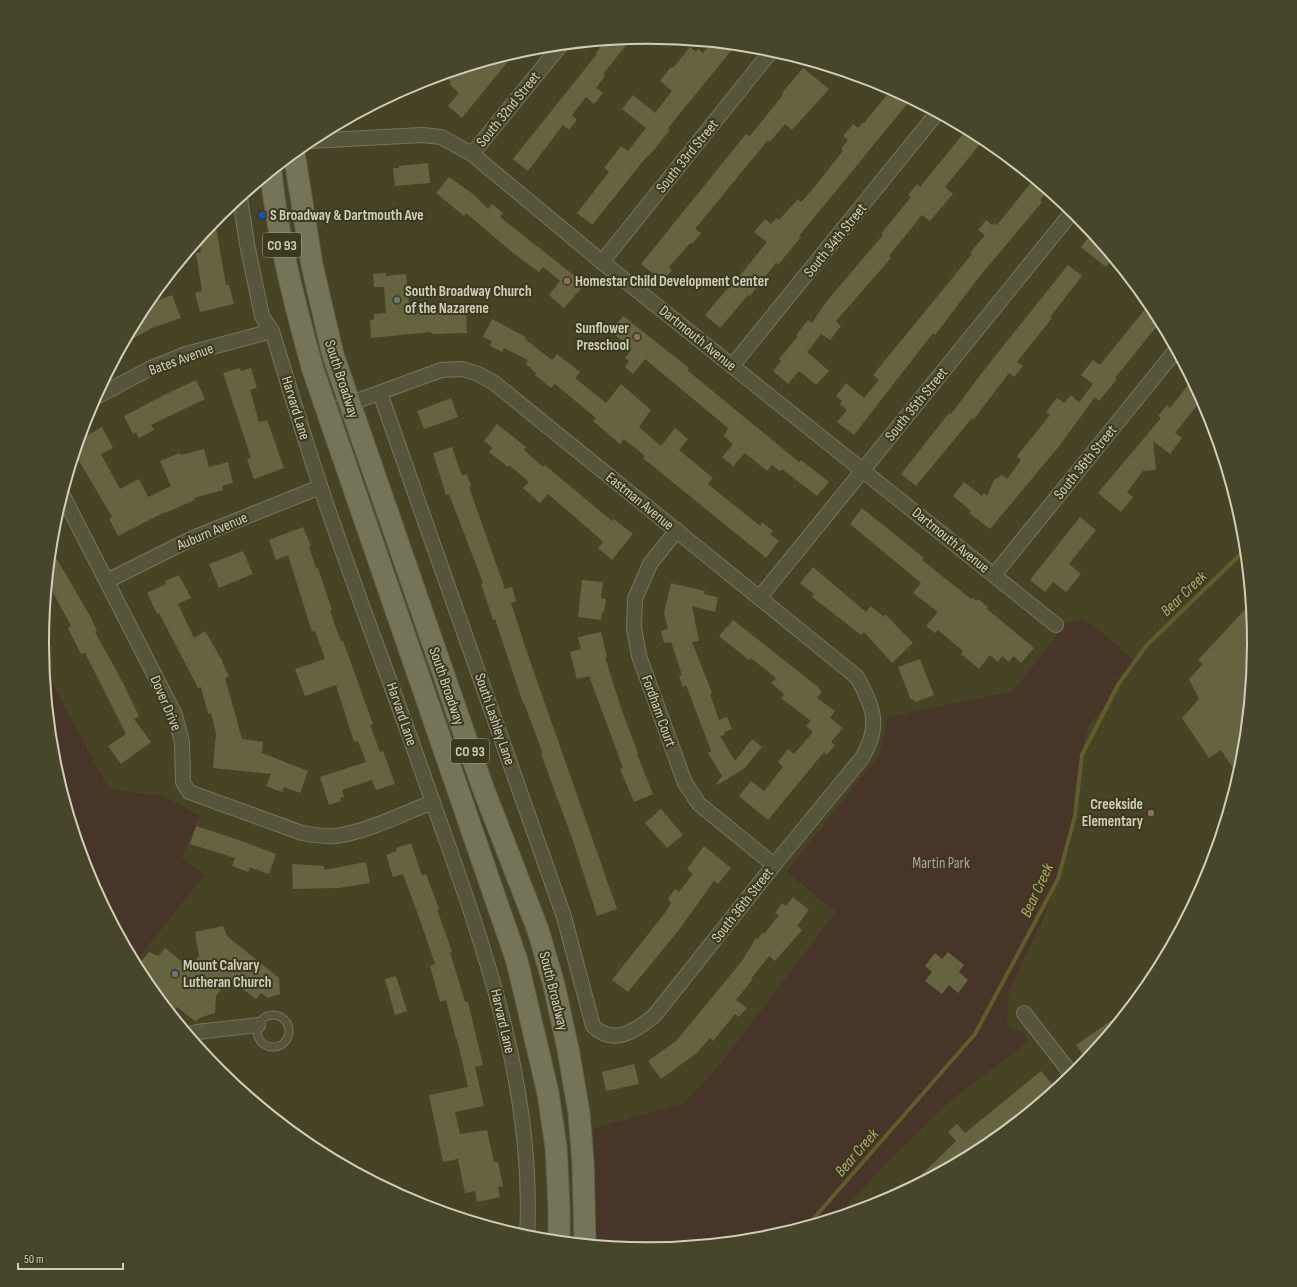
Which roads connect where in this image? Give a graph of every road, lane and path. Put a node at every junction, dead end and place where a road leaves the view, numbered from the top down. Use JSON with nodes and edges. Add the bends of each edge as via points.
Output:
{"nodes":[{"id":1,"x":555,"y":52,"type":"edge"},
{"id":2,"x":767,"y":56,"type":"edge"},
{"id":3,"x":934,"y":117,"type":"edge"},
{"id":4,"x":323,"y":140,"type":"edge"},
{"id":5,"x":472,"y":154,"type":"junction"},
{"id":6,"x":295,"y":160,"type":"edge"},
{"id":7,"x":272,"y":178,"type":"edge"},
{"id":8,"x":241,"y":205,"type":"edge"},
{"id":9,"x":1069,"y":218,"type":"edge"},
{"id":10,"x":602,"y":262,"type":"junction"},
{"id":11,"x":272,"y":331,"type":"junction"},
{"id":12,"x":1173,"y":354,"type":"edge"},
{"id":13,"x":732,"y":366,"type":"junction"},
{"id":14,"x":105,"y":392,"type":"edge"},
{"id":15,"x":380,"y":393,"type":"junction"},
{"id":16,"x":350,"y":404,"type":"junction"},
{"id":17,"x":327,"y":412,"type":"junction"},
{"id":18,"x":862,"y":469,"type":"junction"},
{"id":19,"x":320,"y":487,"type":"junction"},
{"id":20,"x":66,"y":502,"type":"edge"},
{"id":21,"x":677,"y":530,"type":"junction"},
{"id":22,"x":994,"y":574,"type":"junction"},
{"id":23,"x":107,"y":581,"type":"junction"},
{"id":24,"x":760,"y":597,"type":"junction"},
{"id":25,"x":1056,"y":625,"type":"dead end"},
{"id":26,"x":862,"y":758,"type":"joint"},
{"id":27,"x":433,"y":802,"type":"junction"},
{"id":28,"x":774,"y":865,"type":"junction"},
{"id":29,"x":1024,"y":1013,"type":"dead end"},
{"id":30,"x":258,"y":1024,"type":"junction"},
{"id":31,"x":193,"y":1033,"type":"edge"},
{"id":32,"x":612,"y":1037,"type":"joint"},
{"id":33,"x":1069,"y":1070,"type":"edge"},
{"id":34,"x":527,"y":1230,"type":"edge"},
{"id":35,"x":558,"y":1236,"type":"edge"},
{"id":36,"x":585,"y":1240,"type":"edge"}],
"edges":[{"from":1,"to":5,"type":"street","name":"South 32nd Street"},
{"from":2,"to":10,"type":"street","name":"South 33rd Street"},
{"from":3,"to":13,"type":"street","name":"South 34th Street"},
{"from":4,"to":5,"type":"street","name":"Dartmouth Avenue","via":[[422,135],[441,137]]},
{"from":5,"to":10,"type":"street","name":"Dartmouth Avenue"},
{"from":6,"to":16,"type":"main road","name":"South Broadway","number":"CO 93","via":[[322,310],[333,355]]},
{"from":7,"to":17,"type":"main road","name":"South Broadway","number":"CO 93","via":[[289,284]]},
{"from":8,"to":11,"type":"street","name":"Harvard Lane","via":[[262,316]]},
{"from":9,"to":18,"type":"street","name":"South 35th Street"},
{"from":10,"to":13,"type":"street","name":"Dartmouth Avenue"},
{"from":11,"to":14,"type":"street","name":"Bates Avenue","via":[[186,354],[149,369]]},
{"from":11,"to":19,"type":"street","name":"Harvard Lane"},
{"from":12,"to":22,"type":"street","name":"South 36th Street"},
{"from":13,"to":18,"type":"street","name":"Dartmouth Avenue"},
{"from":15,"to":16,"type":"street","name":"Eastman Avenue"},
{"from":15,"to":21,"type":"street","name":"Eastman Avenue","via":[[441,370],[463,369],[478,374],[493,382]]},
{"from":15,"to":32,"type":"street","name":"South Lashley Lane","via":[[564,917],[593,1026],[602,1034]]},
{"from":16,"to":17,"type":"street","name":"Eastman Avenue"},
{"from":16,"to":36,"type":"main road","name":"South Broadway","number":"CO 93","via":[[482,788],[538,930],[552,978],[568,1049],[578,1113],[584,1170]]},
{"from":17,"to":35,"type":"main road","name":"South Broadway","number":"CO 93","via":[[517,961],[536,1037],[556,1147]]},
{"from":18,"to":22,"type":"street","name":"Dartmouth Avenue"},
{"from":18,"to":24,"type":"street","name":"South 35th Street"},
{"from":19,"to":23,"type":"street","name":"Auburn Avenue","via":[[193,538]]},
{"from":19,"to":27,"type":"street","name":"Harvard Lane"},
{"from":20,"to":23,"type":"street","name":"Dover Drive"},
{"from":21,"to":24,"type":"street","name":"Eastman Avenue"},
{"from":21,"to":28,"type":"street","name":"Fordham Court","via":[[650,564],[635,599],[634,628],[639,656],[685,783],[699,804]]},
{"from":22,"to":25,"type":"street","name":"Dartmouth Avenue"},
{"from":23,"to":27,"type":"street","name":"Dover Drive","via":[[175,715],[182,742],[183,782],[189,792],[302,833],[318,836],[335,836],[361,830]]},
{"from":24,"to":26,"type":"street","name":"Eastman Avenue","via":[[858,677],[870,700],[874,728]]},
{"from":26,"to":28,"type":"street","name":"South 36th Street"},
{"from":27,"to":34,"type":"street","name":"Harvard Lane","via":[[489,965],[509,1042],[522,1118],[528,1188]]},
{"from":28,"to":32,"type":"street","name":"South 36th Street","via":[[654,1016],[640,1027]]},
{"from":29,"to":33,"type":"street"},
{"from":30,"to":30,"type":"lane","via":[[257,1035],[263,1044],[278,1047],[288,1038],[290,1028],[280,1016],[270,1015]]},
{"from":30,"to":31,"type":"street"}]}
